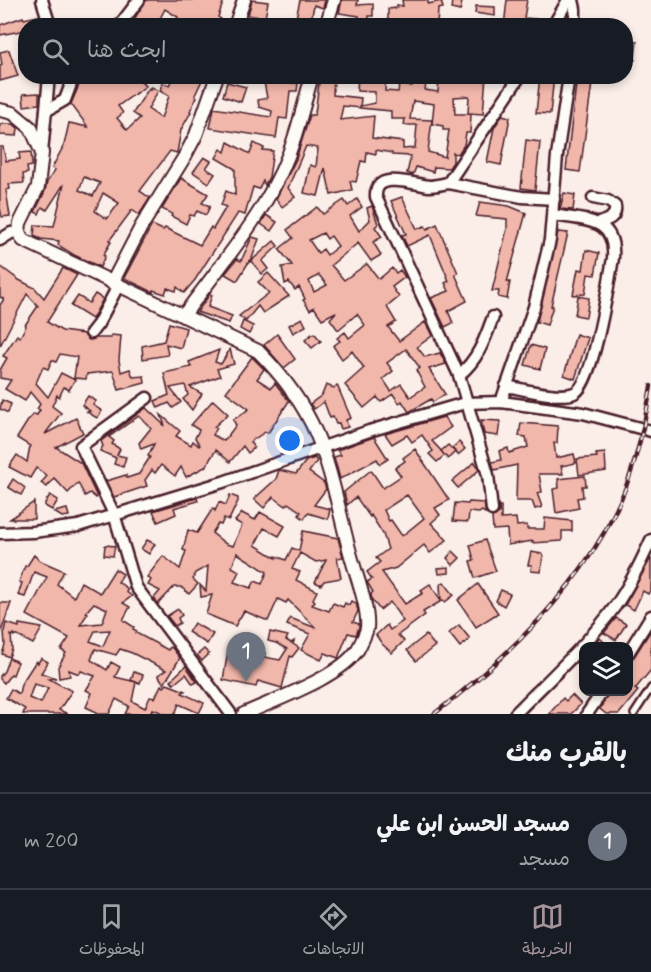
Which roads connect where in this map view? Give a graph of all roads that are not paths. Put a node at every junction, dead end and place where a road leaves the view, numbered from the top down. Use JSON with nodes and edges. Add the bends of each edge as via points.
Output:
{"nodes":[{"id":1,"x":42,"y":0,"type":"edge"},
{"id":2,"x":139,"y":0,"type":"edge"},
{"id":3,"x":333,"y":0,"type":"edge"},
{"id":4,"x":568,"y":0,"type":"edge"},
{"id":5,"x":573,"y":0,"type":"edge"},
{"id":6,"x":243,"y":1,"type":"edge"},
{"id":7,"x":48,"y":18,"type":"edge"},
{"id":8,"x":125,"y":18,"type":"edge"},
{"id":9,"x":238,"y":18,"type":"edge"},
{"id":10,"x":328,"y":18,"type":"edge"},
{"id":11,"x":558,"y":18,"type":"edge"},
{"id":12,"x":575,"y":18,"type":"edge"},
{"id":13,"x":48,"y":84,"type":"edge"},
{"id":14,"x":71,"y":84,"type":"edge"},
{"id":15,"x":214,"y":84,"type":"edge"},
{"id":16,"x":310,"y":84,"type":"edge"},
{"id":17,"x":515,"y":84,"type":"edge"},
{"id":18,"x":568,"y":84,"type":"edge"},
{"id":19,"x":0,"y":110,"type":"edge"},
{"id":20,"x":46,"y":111,"type":"junction"},
{"id":21,"x":42,"y":153,"type":"junction"},
{"id":22,"x":448,"y":183,"type":"junction"},
{"id":23,"x":592,"y":198,"type":"dead end"},
{"id":24,"x":554,"y":200,"type":"junction"},
{"id":25,"x":553,"y":215,"type":"junction"},
{"id":26,"x":599,"y":223,"type":"junction"},
{"id":27,"x":19,"y":232,"type":"junction"},
{"id":28,"x":0,"y":240,"type":"edge"},
{"id":29,"x":115,"y":285,"type":"junction"},
{"id":30,"x":183,"y":316,"type":"junction"},
{"id":31,"x":493,"y":317,"type":"dead end"},
{"id":32,"x":91,"y":333,"type":"dead end"},
{"id":33,"x":459,"y":375,"type":"junction"},
{"id":34,"x":506,"y":386,"type":"junction"},
{"id":35,"x":147,"y":398,"type":"dead end"},
{"id":36,"x":501,"y":402,"type":"junction"},
{"id":37,"x":465,"y":403,"type":"junction"},
{"id":38,"x":651,"y":431,"type":"edge"},
{"id":39,"x":321,"y":447,"type":"junction"},
{"id":40,"x":492,"y":510,"type":"dead end"},
{"id":41,"x":114,"y":514,"type":"junction"},
{"id":42,"x":1,"y":531,"type":"edge"},
{"id":43,"x":651,"y":540,"type":"edge"},
{"id":44,"x":651,"y":616,"type":"edge"},
{"id":45,"x":633,"y":645,"type":"edge"},
{"id":46,"x":651,"y":688,"type":"edge"},
{"id":47,"x":599,"y":696,"type":"edge"},
{"id":48,"x":231,"y":714,"type":"edge"},
{"id":49,"x":244,"y":714,"type":"edge"},
{"id":50,"x":515,"y":714,"type":"edge"},
{"id":51,"x":587,"y":714,"type":"edge"},
{"id":52,"x":634,"y":714,"type":"edge"}],
"edges":[{"from":1,"to":7,"type":"street"},
{"from":2,"to":8,"type":"street"},
{"from":3,"to":10,"type":"street"},
{"from":4,"to":11,"type":"street"},
{"from":5,"to":12,"type":"street"},
{"from":6,"to":9,"type":"street"},
{"from":13,"to":20,"type":"street"},
{"from":14,"to":20,"type":"street","via":[[65,100]]},
{"from":15,"to":29,"type":"street","via":[[196,135],[141,227]]},
{"from":16,"to":30,"type":"street","via":[[288,156],[276,181]]},
{"from":17,"to":22,"type":"street"},
{"from":18,"to":24,"type":"street"},
{"from":19,"to":21,"type":"street","via":[[13,113],[31,128]]},
{"from":20,"to":21,"type":"street"},
{"from":21,"to":27,"type":"street","via":[[38,187]]},
{"from":22,"to":24,"type":"street"},
{"from":22,"to":33,"type":"street","via":[[435,186],[385,182],[375,192]]},
{"from":23,"to":26,"type":"street","via":[[615,206],[614,216]]},
{"from":24,"to":25,"type":"street"},
{"from":25,"to":26,"type":"street"},
{"from":25,"to":34,"type":"street","via":[[534,307]]},
{"from":26,"to":34,"type":"street","via":[[612,236],[614,258],[594,356],[583,386],[573,394],[562,395]]},
{"from":27,"to":28,"type":"street"},
{"from":27,"to":29,"type":"street","via":[[26,243]]},
{"from":29,"to":30,"type":"street"},
{"from":29,"to":32,"type":"street"},
{"from":30,"to":39,"type":"street","via":[[258,351],[299,401]]},
{"from":31,"to":33,"type":"street","via":[[483,345],[470,367]]},
{"from":33,"to":37,"type":"street"},
{"from":34,"to":36,"type":"street"},
{"from":35,"to":41,"type":"street","via":[[81,446]]},
{"from":36,"to":37,"type":"street"},
{"from":36,"to":38,"type":"street","via":[[583,413]]},
{"from":37,"to":39,"type":"street"},
{"from":37,"to":40,"type":"street","via":[[488,475]]},
{"from":39,"to":41,"type":"street","via":[[223,482]]},
{"from":39,"to":49,"type":"street","via":[[367,627],[346,663]]},
{"from":41,"to":42,"type":"street","via":[[78,526],[33,532]]},
{"from":41,"to":48,"type":"street","via":[[136,587]]},
{"from":43,"to":50,"type":"street","via":[[640,565],[597,629]]},
{"from":44,"to":45,"type":"street"},
{"from":46,"to":52,"type":"lane"},
{"from":47,"to":51,"type":"street"}]}
